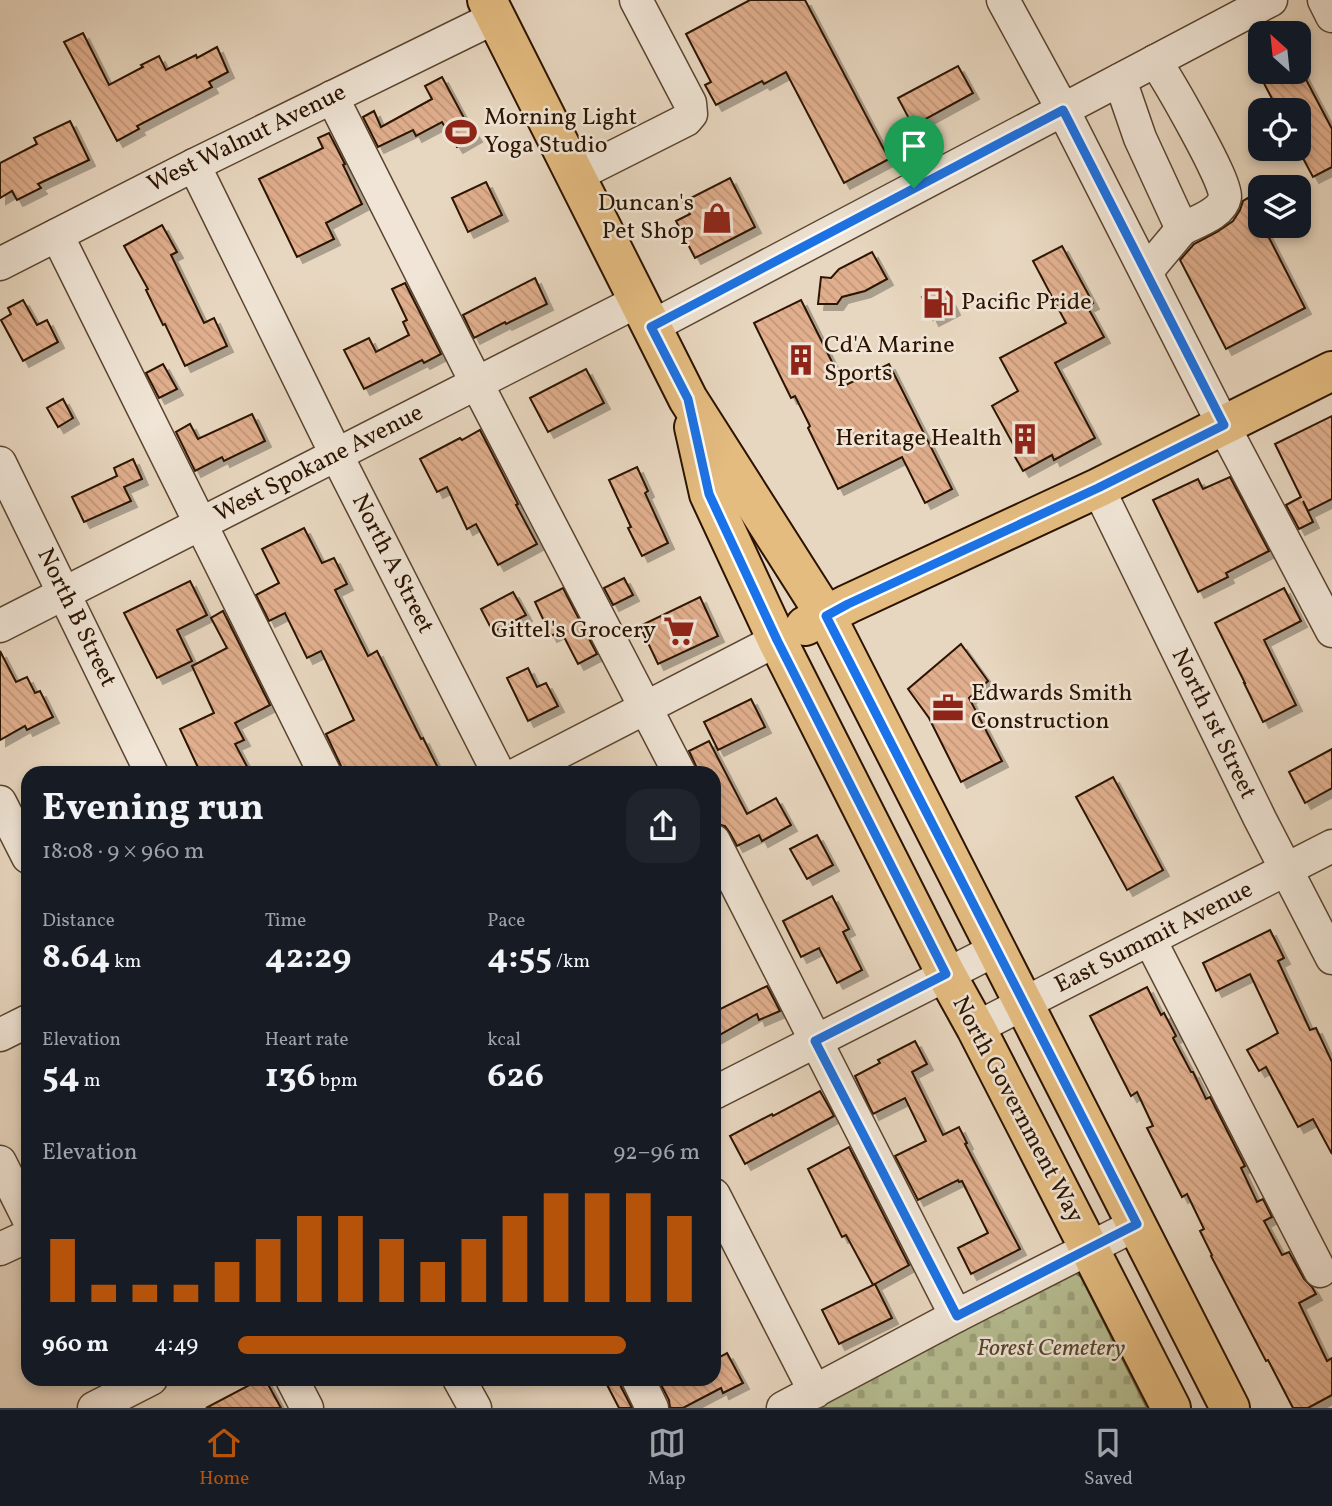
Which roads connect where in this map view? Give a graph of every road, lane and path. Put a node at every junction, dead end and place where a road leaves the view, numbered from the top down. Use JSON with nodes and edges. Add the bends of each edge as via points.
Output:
{"nodes":[{"id":1,"x":636,"y":0,"type":"edge"},
{"id":2,"x":1003,"y":0,"type":"edge"},
{"id":3,"x":1271,"y":0,"type":"edge"},
{"id":4,"x":1324,"y":0,"type":"edge"},
{"id":5,"x":491,"y":9,"type":"edge"},
{"id":6,"x":1332,"y":16,"type":"edge"},
{"id":7,"x":1155,"y":61,"type":"junction"},
{"id":8,"x":1120,"y":80,"type":"junction"},
{"id":9,"x":332,"y":97,"type":"junction"},
{"id":10,"x":1063,"y":110,"type":"junction"},
{"id":11,"x":194,"y":165,"type":"junction"},
{"id":12,"x":575,"y":176,"type":"junction"},
{"id":13,"x":1182,"y":229,"type":"junction"},
{"id":14,"x":57,"y":235,"type":"junction"},
{"id":15,"x":0,"y":264,"type":"edge"},
{"id":16,"x":1146,"y":272,"type":"junction"},
{"id":17,"x":645,"y":314,"type":"junction"},
{"id":18,"x":1332,"y":371,"type":"edge"},
{"id":19,"x":477,"y":384,"type":"junction"},
{"id":20,"x":688,"y":399,"type":"junction"},
{"id":21,"x":1224,"y":425,"type":"junction"},
{"id":22,"x":336,"y":454,"type":"junction"},
{"id":23,"x":0,"y":463,"type":"edge"},
{"id":24,"x":1098,"y":488,"type":"junction"},
{"id":25,"x":201,"y":524,"type":"junction"},
{"id":26,"x":64,"y":593,"type":"junction"},
{"id":27,"x":826,"y":616,"type":"junction"},
{"id":28,"x":0,"y":626,"type":"edge"},
{"id":29,"x":1332,"y":631,"type":"edge"},
{"id":30,"x":777,"y":640,"type":"junction"},
{"id":31,"x":647,"y":708,"type":"junction"},
{"id":32,"x":148,"y":766,"type":"edge"},
{"id":33,"x":321,"y":766,"type":"edge"},
{"id":34,"x":495,"y":766,"type":"edge"},
{"id":35,"x":533,"y":766,"type":"edge"},
{"id":36,"x":676,"y":766,"type":"edge"},
{"id":37,"x":0,"y":802,"type":"edge"},
{"id":38,"x":21,"y":843,"type":"edge"},
{"id":39,"x":1332,"y":846,"type":"edge"},
{"id":40,"x":721,"y":855,"type":"edge"},
{"id":41,"x":1286,"y":870,"type":"junction"},
{"id":42,"x":1150,"y":940,"type":"junction"},
{"id":43,"x":997,"y":949,"type":"junction"},
{"id":44,"x":1332,"y":958,"type":"edge"},
{"id":45,"x":946,"y":974,"type":"junction"},
{"id":46,"x":1024,"y":1005,"type":"junction"},
{"id":47,"x":21,"y":1024,"type":"edge"},
{"id":48,"x":976,"y":1028,"type":"junction"},
{"id":49,"x":0,"y":1035,"type":"edge"},
{"id":50,"x":815,"y":1041,"type":"junction"},
{"id":51,"x":721,"y":1089,"type":"edge"},
{"id":52,"x":0,"y":1162,"type":"edge"},
{"id":53,"x":21,"y":1204,"type":"edge"},
{"id":54,"x":721,"y":1209,"type":"edge"},
{"id":55,"x":1137,"y":1224,"type":"junction"},
{"id":56,"x":21,"y":1239,"type":"edge"},
{"id":57,"x":1090,"y":1248,"type":"junction"},
{"id":58,"x":0,"y":1249,"type":"edge"},
{"id":59,"x":1320,"y":1271,"type":"dead end"},
{"id":60,"x":957,"y":1316,"type":"junction"},
{"id":61,"x":137,"y":1386,"type":"edge"},
{"id":62,"x":296,"y":1386,"type":"edge"},
{"id":63,"x":463,"y":1386,"type":"edge"},
{"id":64,"x":641,"y":1386,"type":"edge"},
{"id":65,"x":815,"y":1392,"type":"junction"},
{"id":66,"x":113,"y":1398,"type":"edge"},
{"id":67,"x":1225,"y":1406,"type":"edge"},
{"id":68,"x":307,"y":1408,"type":"edge"},
{"id":69,"x":474,"y":1408,"type":"edge"},
{"id":70,"x":652,"y":1408,"type":"edge"},
{"id":71,"x":783,"y":1408,"type":"edge"},
{"id":72,"x":1171,"y":1408,"type":"edge"}],
"edges":[{"from":1,"to":12,"type":"street","via":[[690,103],[691,114]]},
{"from":2,"to":10,"type":"street"},
{"from":3,"to":7,"type":"street","name":"West Spokane Avenue"},
{"from":4,"to":6,"type":"street"},
{"from":5,"to":9,"type":"street","name":"West Walnut Avenue"},
{"from":5,"to":12,"type":"main road","name":"North Government Way"},
{"from":7,"to":8,"type":"street","name":"West Spokane Avenue"},
{"from":7,"to":13,"type":"street","via":[[1226,194],[1217,211]]},
{"from":8,"to":10,"type":"street","name":"West Spokane Avenue"},
{"from":8,"to":13,"type":"street","via":[[1140,138]]},
{"from":9,"to":11,"type":"street","name":"West Walnut Avenue"},
{"from":9,"to":19,"type":"street"},
{"from":10,"to":16,"type":"street"},
{"from":10,"to":17,"type":"street","name":"West Spokane Avenue"},
{"from":11,"to":14,"type":"street","name":"West Walnut Avenue"},
{"from":11,"to":22,"type":"street","name":"North A Street"},
{"from":12,"to":17,"type":"main road","name":"North Government Way"},
{"from":13,"to":16,"type":"street"},
{"from":14,"to":15,"type":"street","name":"West Walnut Avenue"},
{"from":14,"to":25,"type":"street"},
{"from":16,"to":21,"type":"street"},
{"from":17,"to":19,"type":"street","name":"West Spokane Avenue"},
{"from":17,"to":20,"type":"main road","name":"North Government Way"},
{"from":18,"to":21,"type":"main road"},
{"from":19,"to":22,"type":"street","name":"West Spokane Avenue"},
{"from":19,"to":31,"type":"street"},
{"from":20,"to":27,"type":"main road","name":"North Government Way"},
{"from":20,"to":30,"type":"main road","name":"North Government Way","via":[[709,494]]},
{"from":21,"to":24,"type":"main road"},
{"from":21,"to":29,"type":"street"},
{"from":22,"to":25,"type":"street","name":"West Spokane Avenue"},
{"from":22,"to":34,"type":"street","name":"North A Street"},
{"from":23,"to":26,"type":"street","name":"North B Street"},
{"from":24,"to":27,"type":"main road"},
{"from":24,"to":41,"type":"street","name":"North 1st Street"},
{"from":25,"to":26,"type":"street","name":"West Spokane Avenue"},
{"from":25,"to":33,"type":"street"},
{"from":26,"to":28,"type":"street","name":"West Spokane Avenue"},
{"from":26,"to":32,"type":"street","name":"North B Street"},
{"from":27,"to":30,"type":"main road"},
{"from":27,"to":43,"type":"main road","name":"North Government Way"},
{"from":30,"to":31,"type":"street"},
{"from":30,"to":45,"type":"main road","name":"North Government Way"},
{"from":31,"to":35,"type":"street"},
{"from":31,"to":36,"type":"street"},
{"from":37,"to":38,"type":"street"},
{"from":39,"to":41,"type":"street","name":"East Summit Avenue"},
{"from":40,"to":50,"type":"street"},
{"from":41,"to":42,"type":"street","name":"East Summit Avenue"},
{"from":41,"to":44,"type":"street","name":"North 1st Street"},
{"from":42,"to":46,"type":"street","name":"East Summit Avenue"},
{"from":42,"to":59,"type":"street"},
{"from":43,"to":45,"type":"street"},
{"from":43,"to":46,"type":"main road","name":"North Government Way"},
{"from":45,"to":48,"type":"main road","name":"North Government Way"},
{"from":45,"to":50,"type":"street"},
{"from":46,"to":48,"type":"street","name":"East Summit Avenue"},
{"from":46,"to":55,"type":"main road","name":"North Government Way"},
{"from":47,"to":49,"type":"street"},
{"from":48,"to":57,"type":"main road","name":"North Government Way"},
{"from":50,"to":51,"type":"street"},
{"from":50,"to":60,"type":"street"},
{"from":52,"to":53,"type":"street"},
{"from":54,"to":65,"type":"street"},
{"from":55,"to":57,"type":"street","name":"North Government Way"},
{"from":55,"to":67,"type":"main road","name":"North Government Way"},
{"from":56,"to":58,"type":"street"},
{"from":57,"to":60,"type":"street"},
{"from":57,"to":72,"type":"main road","name":"North Government Way"},
{"from":60,"to":65,"type":"street"},
{"from":61,"to":66,"type":"street"},
{"from":62,"to":68,"type":"street"},
{"from":63,"to":69,"type":"street"},
{"from":64,"to":70,"type":"street"},
{"from":65,"to":71,"type":"street"}]}
